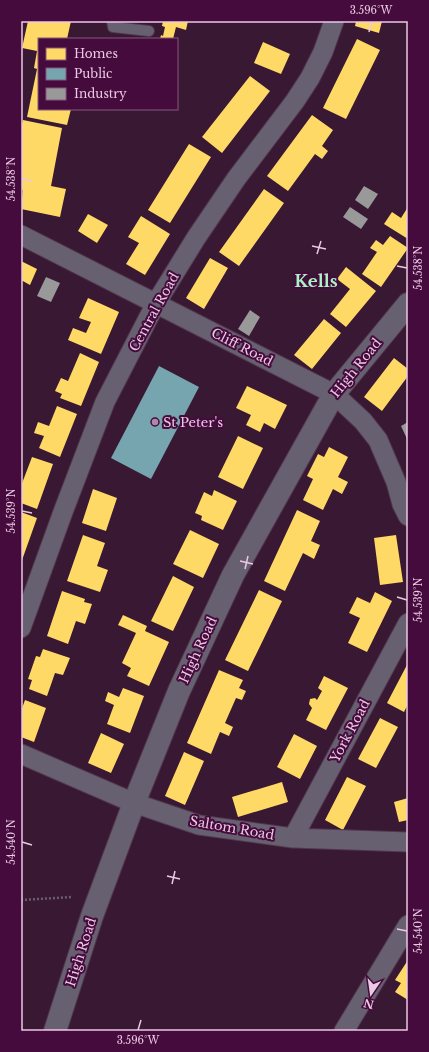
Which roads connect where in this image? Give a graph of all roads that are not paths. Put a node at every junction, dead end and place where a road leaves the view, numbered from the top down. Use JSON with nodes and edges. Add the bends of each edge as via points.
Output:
{"nodes":[{"id":1,"x":112,"y":21,"type":"edge"},
{"id":2,"x":334,"y":21,"type":"edge"},
{"id":3,"x":149,"y":31,"type":"dead end"},
{"id":4,"x":21,"y":235,"type":"edge"},
{"id":5,"x":156,"y":303,"type":"junction"},
{"id":6,"x":408,"y":304,"type":"edge"},
{"id":7,"x":334,"y":394,"type":"junction"},
{"id":8,"x":408,"y":516,"type":"edge"},
{"id":9,"x":408,"y":623,"type":"edge"},
{"id":10,"x":21,"y":628,"type":"edge"},
{"id":11,"x":21,"y":754,"type":"edge"},
{"id":12,"x":134,"y":804,"type":"junction"},
{"id":13,"x":293,"y":838,"type":"junction"},
{"id":14,"x":408,"y":842,"type":"edge"},
{"id":15,"x":408,"y":925,"type":"edge"},
{"id":16,"x":56,"y":1031,"type":"edge"},
{"id":17,"x":344,"y":1031,"type":"edge"}],
"edges":[{"from":1,"to":3,"type":"lane","via":[[113,27]]},
{"from":2,"to":5,"type":"street","name":"Central Road","via":[[310,78],[236,178]]},
{"from":4,"to":5,"type":"street","name":"Cliff Road"},
{"from":5,"to":7,"type":"street","name":"Cliff Road"},
{"from":5,"to":10,"type":"street","name":"Central Road","via":[[105,402]]},
{"from":6,"to":7,"type":"street","name":"High Road"},
{"from":7,"to":8,"type":"street","name":"Cliff Road","via":[[363,421],[378,440]]},
{"from":7,"to":12,"type":"street","name":"High Road","via":[[233,574],[179,691]]},
{"from":9,"to":13,"type":"street","name":"York Road"},
{"from":11,"to":12,"type":"street","name":"Saltom Road"},
{"from":12,"to":13,"type":"street","name":"Saltom Road","via":[[199,825]]},
{"from":12,"to":16,"type":"street","name":"High Road","via":[[92,916]]},
{"from":13,"to":14,"type":"street","name":"Saltom Road"},
{"from":15,"to":17,"type":"street"}]}
